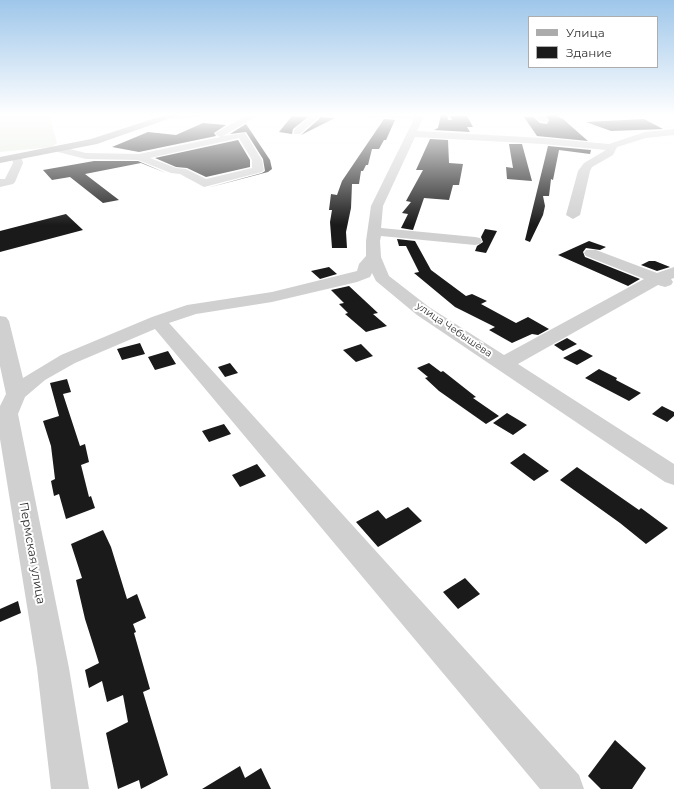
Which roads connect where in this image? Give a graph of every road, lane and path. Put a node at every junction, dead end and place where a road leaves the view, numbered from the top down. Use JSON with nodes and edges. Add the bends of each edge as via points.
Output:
{"nodes":[{"id":1,"x":67,"y":151,"type":"edge"},
{"id":2,"x":164,"y":151,"type":"edge"},
{"id":3,"x":251,"y":151,"type":"edge"},
{"id":4,"x":405,"y":151,"type":"edge"},
{"id":5,"x":610,"y":151,"type":"edge"},
{"id":6,"x":60,"y":153,"type":"junction"},
{"id":7,"x":139,"y":156,"type":"junction"},
{"id":8,"x":17,"y":158,"type":"junction"},
{"id":9,"x":0,"y":160,"type":"edge"},
{"id":10,"x":0,"y":183,"type":"edge"},
{"id":11,"x":573,"y":215,"type":"dead end"},
{"id":12,"x":374,"y":231,"type":"junction"},
{"id":13,"x":475,"y":241,"type":"dead end"},
{"id":14,"x":591,"y":253,"type":"dead end"},
{"id":15,"x":374,"y":257,"type":"junction"},
{"id":16,"x":674,"y":272,"type":"edge"},
{"id":17,"x":657,"y":279,"type":"junction"},
{"id":18,"x":674,"y":286,"type":"edge"},
{"id":19,"x":0,"y":321,"type":"edge"},
{"id":20,"x":158,"y":321,"type":"junction"},
{"id":21,"x":503,"y":364,"type":"junction"},
{"id":22,"x":9,"y":379,"type":"edge"},
{"id":23,"x":674,"y":476,"type":"edge"},
{"id":24,"x":70,"y":789,"type":"edge"},
{"id":25,"x":565,"y":789,"type":"edge"}],
"edges":[{"from":1,"to":6,"type":"main road"},
{"from":2,"to":7,"type":"street"},
{"from":3,"to":7,"type":"street","via":[[257,160],[258,170],[204,183],[182,171],[175,171]]},
{"from":4,"to":12,"type":"street","name":"улица Чебышёва","via":[[377,206]]},
{"from":5,"to":11,"type":"street","via":[[583,165],[584,171]]},
{"from":6,"to":7,"type":"street","via":[[86,156]]},
{"from":6,"to":8,"type":"main road"},
{"from":8,"to":9,"type":"main road"},
{"from":8,"to":10,"type":"street","via":[[18,163],[9,182]]},
{"from":12,"to":13,"type":"street"},
{"from":12,"to":15,"type":"street","name":"улица Чебышёва"},
{"from":14,"to":17,"type":"street"},
{"from":15,"to":20,"type":"street","via":[[367,264],[364,274],[357,277],[272,297],[193,309]]},
{"from":15,"to":21,"type":"street","name":"улица Чебышёва","via":[[382,278],[423,311]]},
{"from":16,"to":17,"type":"street"},
{"from":17,"to":18,"type":"street"},
{"from":17,"to":21,"type":"street"},
{"from":19,"to":22,"type":"street"},
{"from":20,"to":22,"type":"street","via":[[68,359]]},
{"from":20,"to":25,"type":"street"},
{"from":21,"to":23,"type":"street","name":"улица Чебышёва"},
{"from":22,"to":24,"type":"street","name":"Пермская улица","via":[[7,414],[53,668]]}]}
